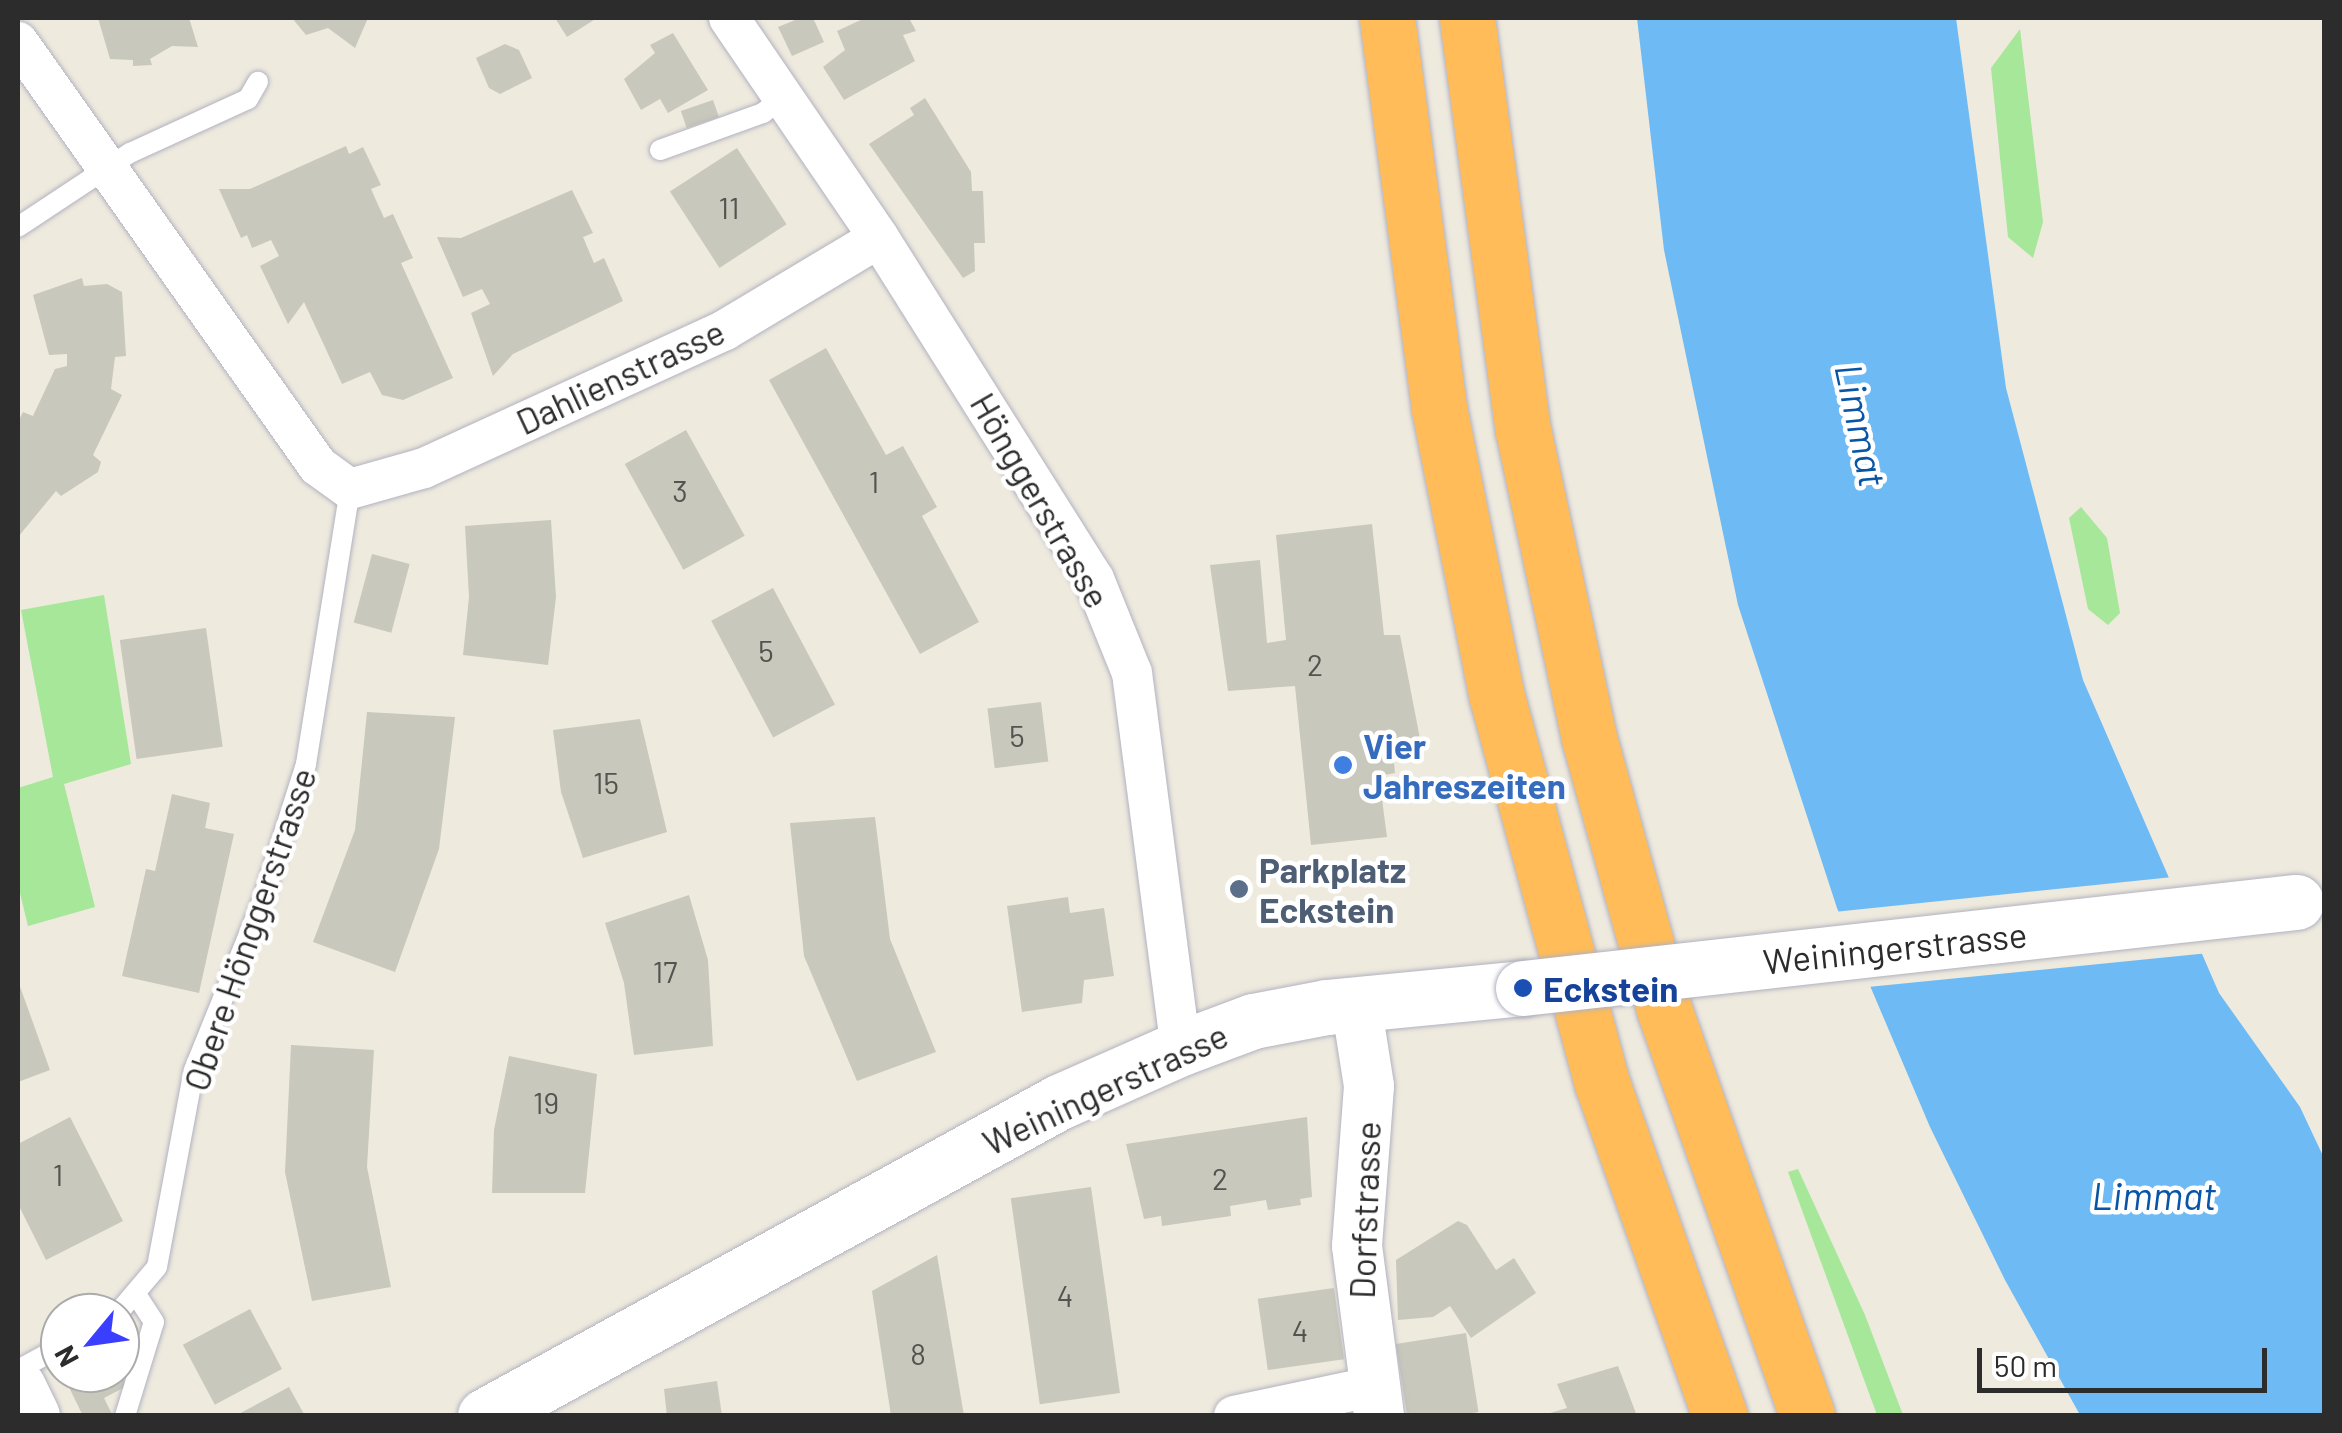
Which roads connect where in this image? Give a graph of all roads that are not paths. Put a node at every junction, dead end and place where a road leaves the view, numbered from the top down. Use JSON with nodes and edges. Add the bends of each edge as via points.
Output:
{"nodes":[{"id":1,"x":729,"y":18,"type":"edge"},
{"id":2,"x":1388,"y":18,"type":"edge"},
{"id":3,"x":1467,"y":18,"type":"edge"},
{"id":4,"x":18,"y":42,"type":"edge"},
{"id":5,"x":258,"y":82,"type":"dead end"},
{"id":6,"x":782,"y":98,"type":"junction"},
{"id":7,"x":660,"y":150,"type":"dead end"},
{"id":8,"x":104,"y":171,"type":"junction"},
{"id":9,"x":18,"y":227,"type":"edge"},
{"id":10,"x":879,"y":238,"type":"junction"},
{"id":11,"x":350,"y":489,"type":"junction"},
{"id":12,"x":2310,"y":901,"type":"edge"},
{"id":13,"x":1356,"y":1003,"type":"junction"},
{"id":14,"x":1181,"y":1048,"type":"junction"},
{"id":15,"x":139,"y":1293,"type":"edge"},
{"id":16,"x":140,"y":1301,"type":"edge"},
{"id":17,"x":40,"y":1358,"type":"edge"},
{"id":18,"x":140,"y":1369,"type":"edge"},
{"id":19,"x":18,"y":1370,"type":"edge"},
{"id":20,"x":18,"y":1387,"type":"edge"},
{"id":21,"x":1375,"y":1401,"type":"edge"},
{"id":22,"x":32,"y":1416,"type":"edge"},
{"id":23,"x":485,"y":1416,"type":"edge"},
{"id":24,"x":1234,"y":1416,"type":"edge"},
{"id":25,"x":1720,"y":1416,"type":"edge"},
{"id":26,"x":1807,"y":1416,"type":"edge"}],
"edges":[{"from":1,"to":6,"type":"street","name":"Hönggerstrasse"},
{"from":2,"to":25,"type":"highway","via":[[1439,408],[1497,697],[1602,1084]]},
{"from":3,"to":26,"type":"highway","via":[[1523,430],[1589,738],[1664,1008]]},
{"from":4,"to":8,"type":"street"},
{"from":5,"to":8,"type":"lane","via":[[248,99]]},
{"from":6,"to":7,"type":"lane","via":[[763,113]]},
{"from":6,"to":10,"type":"street","name":"Hönggerstrasse"},
{"from":8,"to":9,"type":"lane"},
{"from":8,"to":11,"type":"street","via":[[318,466]]},
{"from":10,"to":11,"type":"street","name":"Dahlienstrasse","via":[[725,330],[424,468]]},
{"from":10,"to":14,"type":"street","name":"Hönggerstrasse","via":[[1094,580],[1132,673]]},
{"from":11,"to":15,"type":"lane","name":"Obere Hönggerstrasse","via":[[306,764],[262,902],[194,1070],[173,1208],[157,1266]]},
{"from":12,"to":13,"type":"main road","name":"Weiningerstrasse","bridge":true},
{"from":13,"to":14,"type":"main road","name":"Weiningerstrasse","via":[[1253,1021]]},
{"from":13,"to":21,"type":"street","name":"Dorfstrasse","via":[[1368,1086],[1357,1246]]},
{"from":14,"to":23,"type":"main road","name":"Weiningerstrasse","via":[[1058,1102]]},
{"from":16,"to":18,"type":"lane","via":[[154,1322]]},
{"from":17,"to":19,"type":"lane"},
{"from":20,"to":22,"type":"main road"},
{"from":21,"to":24,"type":"street"}]}
